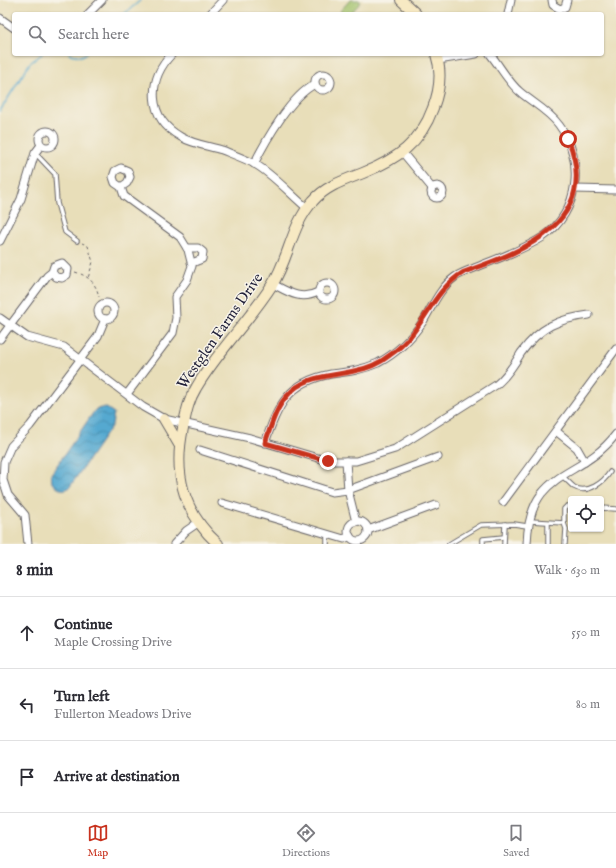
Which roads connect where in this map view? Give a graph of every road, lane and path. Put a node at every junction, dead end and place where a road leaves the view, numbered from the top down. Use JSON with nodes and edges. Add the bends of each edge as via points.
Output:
{"nodes":[{"id":1,"x":102,"y":0,"type":"edge"},
{"id":2,"x":223,"y":0,"type":"edge"},
{"id":3,"x":401,"y":0,"type":"edge"},
{"id":4,"x":511,"y":0,"type":"edge"},
{"id":5,"x":552,"y":0,"type":"edge"},
{"id":6,"x":568,"y":0,"type":"edge"},
{"id":7,"x":90,"y":12,"type":"edge"},
{"id":8,"x":212,"y":12,"type":"edge"},
{"id":9,"x":414,"y":12,"type":"edge"},
{"id":10,"x":508,"y":12,"type":"edge"},
{"id":11,"x":0,"y":18,"type":"edge"},
{"id":12,"x":12,"y":27,"type":"edge"},
{"id":13,"x":170,"y":56,"type":"edge"},
{"id":14,"x":450,"y":56,"type":"edge"},
{"id":15,"x":492,"y":56,"type":"edge"},
{"id":16,"x":437,"y":57,"type":"edge"},
{"id":17,"x":315,"y":84,"type":"dead end"},
{"id":18,"x":41,"y":145,"type":"dead end"},
{"id":19,"x":35,"y":153,"type":"junction"},
{"id":20,"x":403,"y":153,"type":"junction"},
{"id":21,"x":254,"y":164,"type":"junction"},
{"id":22,"x":121,"y":187,"type":"dead end"},
{"id":23,"x":432,"y":188,"type":"dead end"},
{"id":24,"x":575,"y":189,"type":"junction"},
{"id":25,"x":616,"y":190,"type":"edge"},
{"id":26,"x":307,"y":208,"type":"junction"},
{"id":27,"x":0,"y":241,"type":"edge"},
{"id":28,"x":77,"y":241,"type":"joint"},
{"id":29,"x":188,"y":248,"type":"junction"},
{"id":30,"x":192,"y":263,"type":"junction"},
{"id":31,"x":52,"y":272,"type":"dead end"},
{"id":32,"x":73,"y":272,"type":"dead end"},
{"id":33,"x":88,"y":278,"type":"junction"},
{"id":34,"x":273,"y":284,"type":"junction"},
{"id":35,"x":318,"y":292,"type":"dead end"},
{"id":36,"x":99,"y":297,"type":"dead end"},
{"id":37,"x":589,"y":315,"type":"dead end"},
{"id":38,"x":0,"y":318,"type":"edge"},
{"id":39,"x":105,"y":319,"type":"dead end"},
{"id":40,"x":10,"y":326,"type":"junction"},
{"id":41,"x":0,"y":339,"type":"edge"},
{"id":42,"x":616,"y":349,"type":"edge"},
{"id":43,"x":81,"y":358,"type":"junction"},
{"id":44,"x":127,"y":394,"type":"junction"},
{"id":45,"x":164,"y":419,"type":"junction"},
{"id":46,"x":183,"y":424,"type":"junction"},
{"id":47,"x":556,"y":431,"type":"junction"},
{"id":48,"x":616,"y":434,"type":"edge"},
{"id":49,"x":265,"y":443,"type":"junction"},
{"id":50,"x":180,"y":446,"type":"junction"},
{"id":51,"x":200,"y":450,"type":"dead end"},
{"id":52,"x":438,"y":457,"type":"dead end"},
{"id":53,"x":346,"y":462,"type":"junction"},
{"id":54,"x":585,"y":462,"type":"junction"},
{"id":55,"x":2,"y":467,"type":"edge"},
{"id":56,"x":610,"y":472,"type":"dead end"},
{"id":57,"x":562,"y":475,"type":"junction"},
{"id":58,"x":348,"y":490,"type":"junction"},
{"id":59,"x":503,"y":502,"type":"dead end"},
{"id":60,"x":222,"y":503,"type":"dead end"},
{"id":61,"x":436,"y":505,"type":"dead end"},
{"id":62,"x":568,"y":506,"type":"edge"},
{"id":63,"x":604,"y":508,"type":"edge"},
{"id":64,"x":616,"y":509,"type":"edge"},
{"id":65,"x":199,"y":522,"type":"junction"},
{"id":66,"x":356,"y":522,"type":"junction"},
{"id":67,"x":548,"y":523,"type":"junction"},
{"id":68,"x":564,"y":523,"type":"junction"},
{"id":69,"x":505,"y":524,"type":"junction"},
{"id":70,"x":528,"y":524,"type":"junction"},
{"id":71,"x":368,"y":530,"type":"junction"},
{"id":72,"x":327,"y":534,"type":"junction"},
{"id":73,"x":350,"y":536,"type":"junction"},
{"id":74,"x":504,"y":537,"type":"junction"},
{"id":75,"x":214,"y":542,"type":"edge"},
{"id":76,"x":28,"y":544,"type":"edge"},
{"id":77,"x":174,"y":544,"type":"edge"},
{"id":78,"x":327,"y":544,"type":"edge"},
{"id":79,"x":449,"y":544,"type":"edge"},
{"id":80,"x":483,"y":544,"type":"edge"},
{"id":81,"x":504,"y":544,"type":"edge"},
{"id":82,"x":527,"y":544,"type":"edge"},
{"id":83,"x":548,"y":544,"type":"edge"},
{"id":84,"x":565,"y":544,"type":"edge"}],
"edges":[{"from":1,"to":7,"type":"street"},
{"from":2,"to":8,"type":"street"},
{"from":3,"to":9,"type":"street"},
{"from":4,"to":10,"type":"street"},
{"from":5,"to":6,"type":"street","via":[[554,5],[560,8],[565,7]]},
{"from":11,"to":12,"type":"street"},
{"from":13,"to":21,"type":"street","via":[[161,67],[154,85],[153,98],[165,123],[186,140],[222,150]]},
{"from":14,"to":16,"type":"street"},
{"from":15,"to":24,"type":"street","via":[[516,88],[553,118],[564,131],[574,157]]},
{"from":16,"to":20,"type":"street","name":"Westglen Farms Drive","via":[[440,80],[432,113],[421,134]]},
{"from":17,"to":21,"type":"street","via":[[309,87],[286,112]]},
{"from":18,"to":19,"type":"street"},
{"from":19,"to":27,"type":"street","via":[[22,199]]},
{"from":19,"to":28,"type":"lane","via":[[55,174],[57,203],[65,232]]},
{"from":20,"to":23,"type":"street"},
{"from":20,"to":26,"type":"street","name":"Westglen Farms Drive","via":[[328,189]]},
{"from":21,"to":26,"type":"street"},
{"from":22,"to":29,"type":"street","via":[[124,196],[180,237]]},
{"from":24,"to":25,"type":"street"},
{"from":24,"to":49,"type":"street","via":[[567,210],[552,230],[529,245],[464,272],[446,285],[413,335],[389,356],[366,368],[320,376],[295,388],[279,406]]},
{"from":26,"to":34,"type":"street","name":"Westglen Farms Drive"},
{"from":28,"to":33,"type":"path","via":[[88,246],[91,255],[93,262]]},
{"from":29,"to":30,"type":"street"},
{"from":29,"to":30,"type":"street","via":[[198,248],[203,252],[202,259]]},
{"from":30,"to":44,"type":"street","via":[[190,275],[175,297],[176,318],[173,333]]},
{"from":31,"to":40,"type":"street"},
{"from":32,"to":33,"type":"path"},
{"from":33,"to":36,"type":"path","via":[[97,288]]},
{"from":34,"to":35,"type":"street","via":[[300,296],[311,296]]},
{"from":34,"to":46,"type":"street","name":"Westglen Farms Drive","via":[[196,387],[187,405]]},
{"from":37,"to":53,"type":"street","via":[[564,319],[549,326],[526,346],[496,385],[404,444],[356,461]]},
{"from":38,"to":40,"type":"street"},
{"from":39,"to":43,"type":"street","via":[[98,336]]},
{"from":40,"to":41,"type":"street"},
{"from":40,"to":43,"type":"street","via":[[27,337],[64,347]]},
{"from":42,"to":47,"type":"street"},
{"from":43,"to":44,"type":"street"},
{"from":43,"to":55,"type":"street","via":[[30,426],[11,446]]},
{"from":44,"to":45,"type":"street"},
{"from":45,"to":46,"type":"street"},
{"from":45,"to":50,"type":"street"},
{"from":46,"to":49,"type":"street"},
{"from":46,"to":50,"type":"street","name":"Westglen Farms Drive"},
{"from":47,"to":54,"type":"street","via":[[577,448]]},
{"from":47,"to":59,"type":"street"},
{"from":48,"to":54,"type":"street","via":[[605,448]]},
{"from":49,"to":53,"type":"street","via":[[328,461]]},
{"from":50,"to":65,"type":"street","name":"Westglen Farms Drive","via":[[180,483]]},
{"from":51,"to":58,"type":"street","via":[[306,485],[332,492]]},
{"from":52,"to":58,"type":"street"},
{"from":53,"to":58,"type":"street"},
{"from":54,"to":57,"type":"street"},
{"from":55,"to":76,"type":"street","via":[[8,495],[25,515]]},
{"from":56,"to":57,"type":"lane","via":[[602,482],[588,489],[579,490]]},
{"from":57,"to":70,"type":"street","via":[[553,480],[541,494]]},
{"from":58,"to":66,"type":"street"},
{"from":60,"to":72,"type":"street"},
{"from":61,"to":71,"type":"street"},
{"from":62,"to":68,"type":"lane","via":[[564,509]]},
{"from":63,"to":64,"type":"lane"},
{"from":65,"to":75,"type":"street","name":"Westglen Farms Drive"},
{"from":65,"to":77,"type":"street"},
{"from":66,"to":71,"type":"street","via":[[365,524]]},
{"from":66,"to":73,"type":"street","via":[[349,527]]},
{"from":67,"to":68,"type":"lane"},
{"from":67,"to":70,"type":"lane"},
{"from":67,"to":83,"type":"lane"},
{"from":68,"to":84,"type":"lane"},
{"from":69,"to":70,"type":"lane"},
{"from":69,"to":74,"type":"lane"},
{"from":69,"to":79,"type":"lane","via":[[481,525]]},
{"from":70,"to":82,"type":"street"},
{"from":71,"to":73,"type":"street","via":[[366,537],[361,540],[355,540]]},
{"from":72,"to":73,"type":"street","via":[[344,539]]},
{"from":72,"to":78,"type":"lane"},
{"from":74,"to":80,"type":"lane","via":[[483,539]]},
{"from":74,"to":81,"type":"lane"}]}
